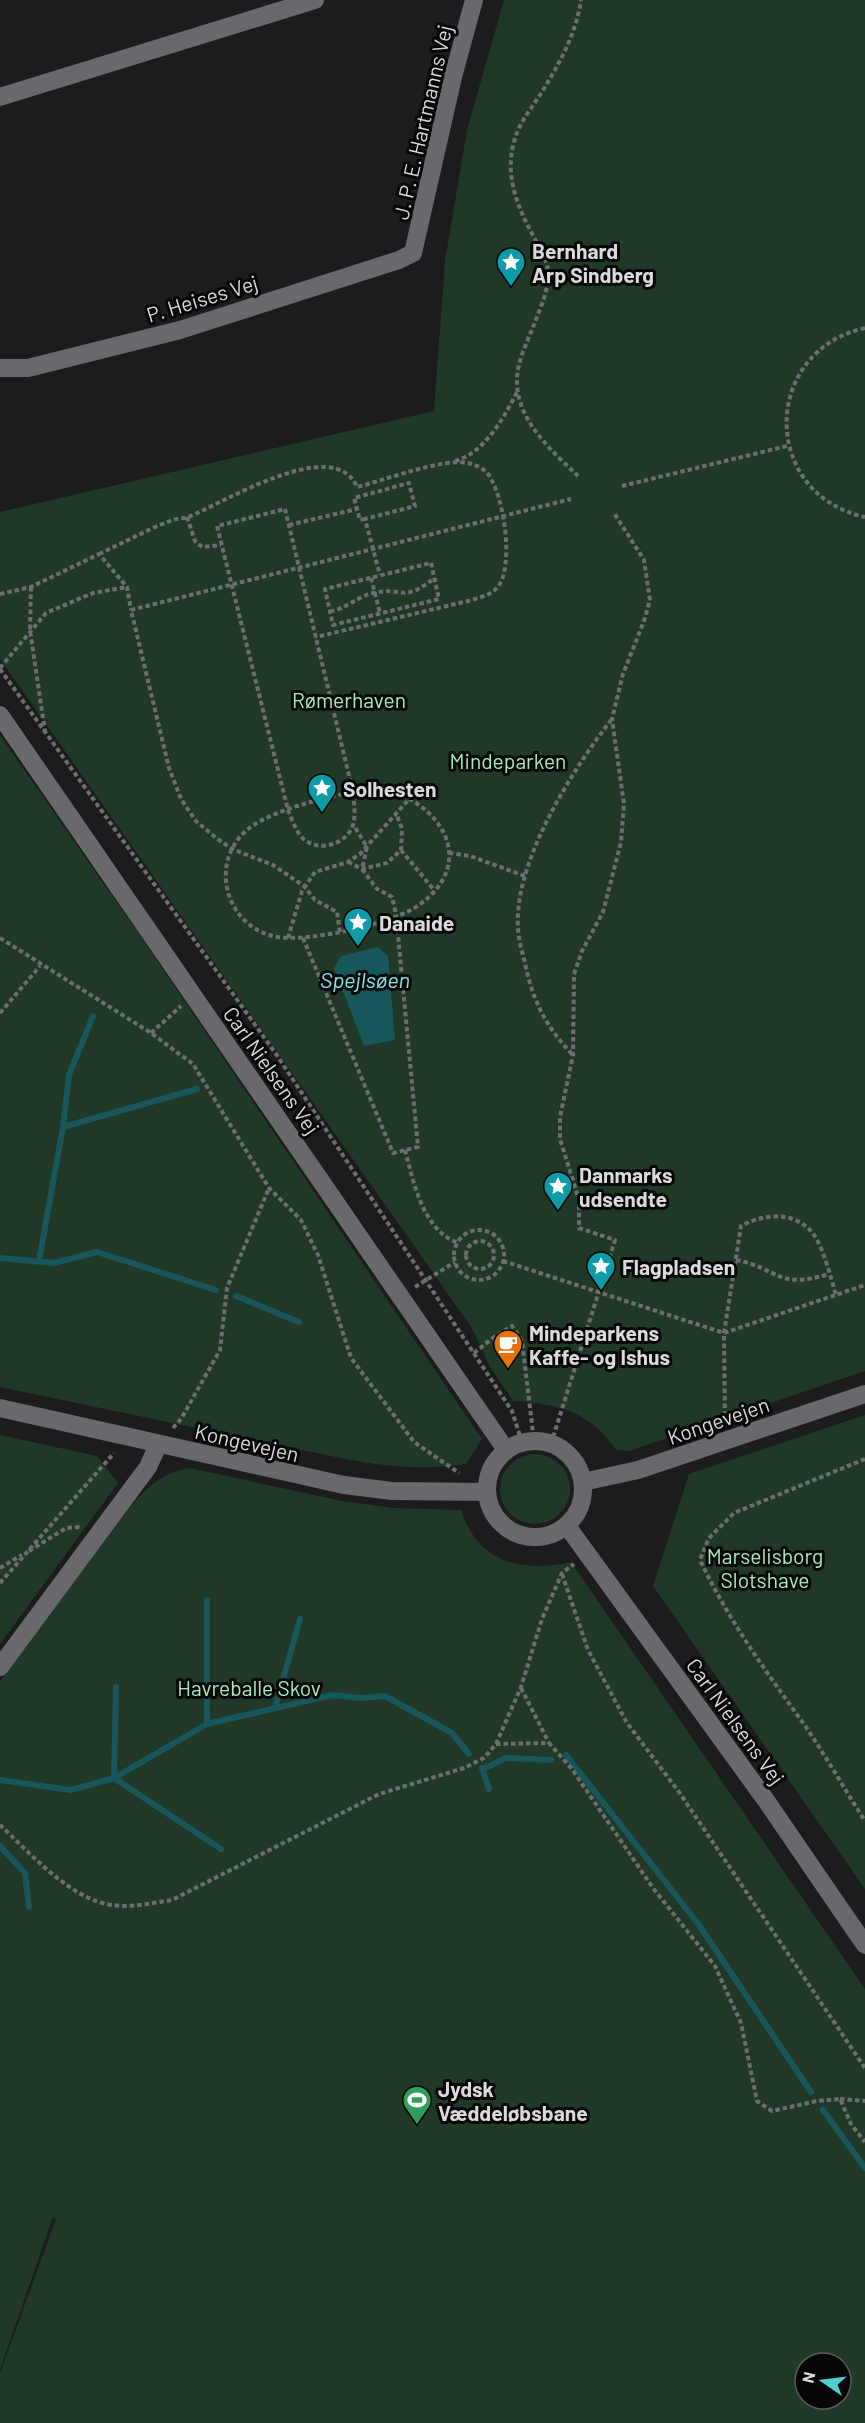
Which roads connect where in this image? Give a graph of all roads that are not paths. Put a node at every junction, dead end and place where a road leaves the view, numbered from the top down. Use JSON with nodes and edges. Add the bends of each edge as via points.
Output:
{"nodes":[{"id":1,"x":315,"y":0,"type":"edge"},
{"id":2,"x":474,"y":0,"type":"edge"},
{"id":3,"x":0,"y":98,"type":"edge"},
{"id":4,"x":413,"y":253,"type":"joint"},
{"id":5,"x":0,"y":368,"type":"edge"},
{"id":6,"x":0,"y":715,"type":"edge"},
{"id":7,"x":865,"y":1394,"type":"edge"},
{"id":8,"x":0,"y":1408,"type":"edge"},
{"id":9,"x":528,"y":1444,"type":"junction"},
{"id":10,"x":159,"y":1445,"type":"junction"},
{"id":11,"x":583,"y":1482,"type":"junction"},
{"id":12,"x":487,"y":1492,"type":"junction"},
{"id":13,"x":567,"y":1526,"type":"junction"},
{"id":14,"x":0,"y":1667,"type":"edge"},
{"id":15,"x":865,"y":1945,"type":"edge"}],
"edges":[{"from":1,"to":3,"type":"street"},
{"from":2,"to":4,"type":"street","name":"J. P. E. Hartmanns Vej"},
{"from":4,"to":5,"type":"street","name":"P. Heises Vej","via":[[180,330],[28,368]]},
{"from":6,"to":9,"type":"street","name":"Carl Nielsens Vej","via":[[193,996]]},
{"from":7,"to":11,"type":"street","name":"Kongevejen","via":[[638,1470]]},
{"from":8,"to":10,"type":"street","name":"Kongevejen"},
{"from":9,"to":11,"type":"street","via":[[573,1459]]},
{"from":9,"to":12,"type":"street","via":[[491,1469]]},
{"from":10,"to":12,"type":"street","name":"Kongevejen","via":[[344,1485],[392,1491]]},
{"from":10,"to":14,"type":"street","via":[[148,1467]]},
{"from":11,"to":13,"type":"street","via":[[578,1511]]},
{"from":12,"to":13,"type":"street","via":[[495,1517],[516,1534],[543,1537]]},
{"from":13,"to":15,"type":"street","name":"Carl Nielsens Vej"}]}
